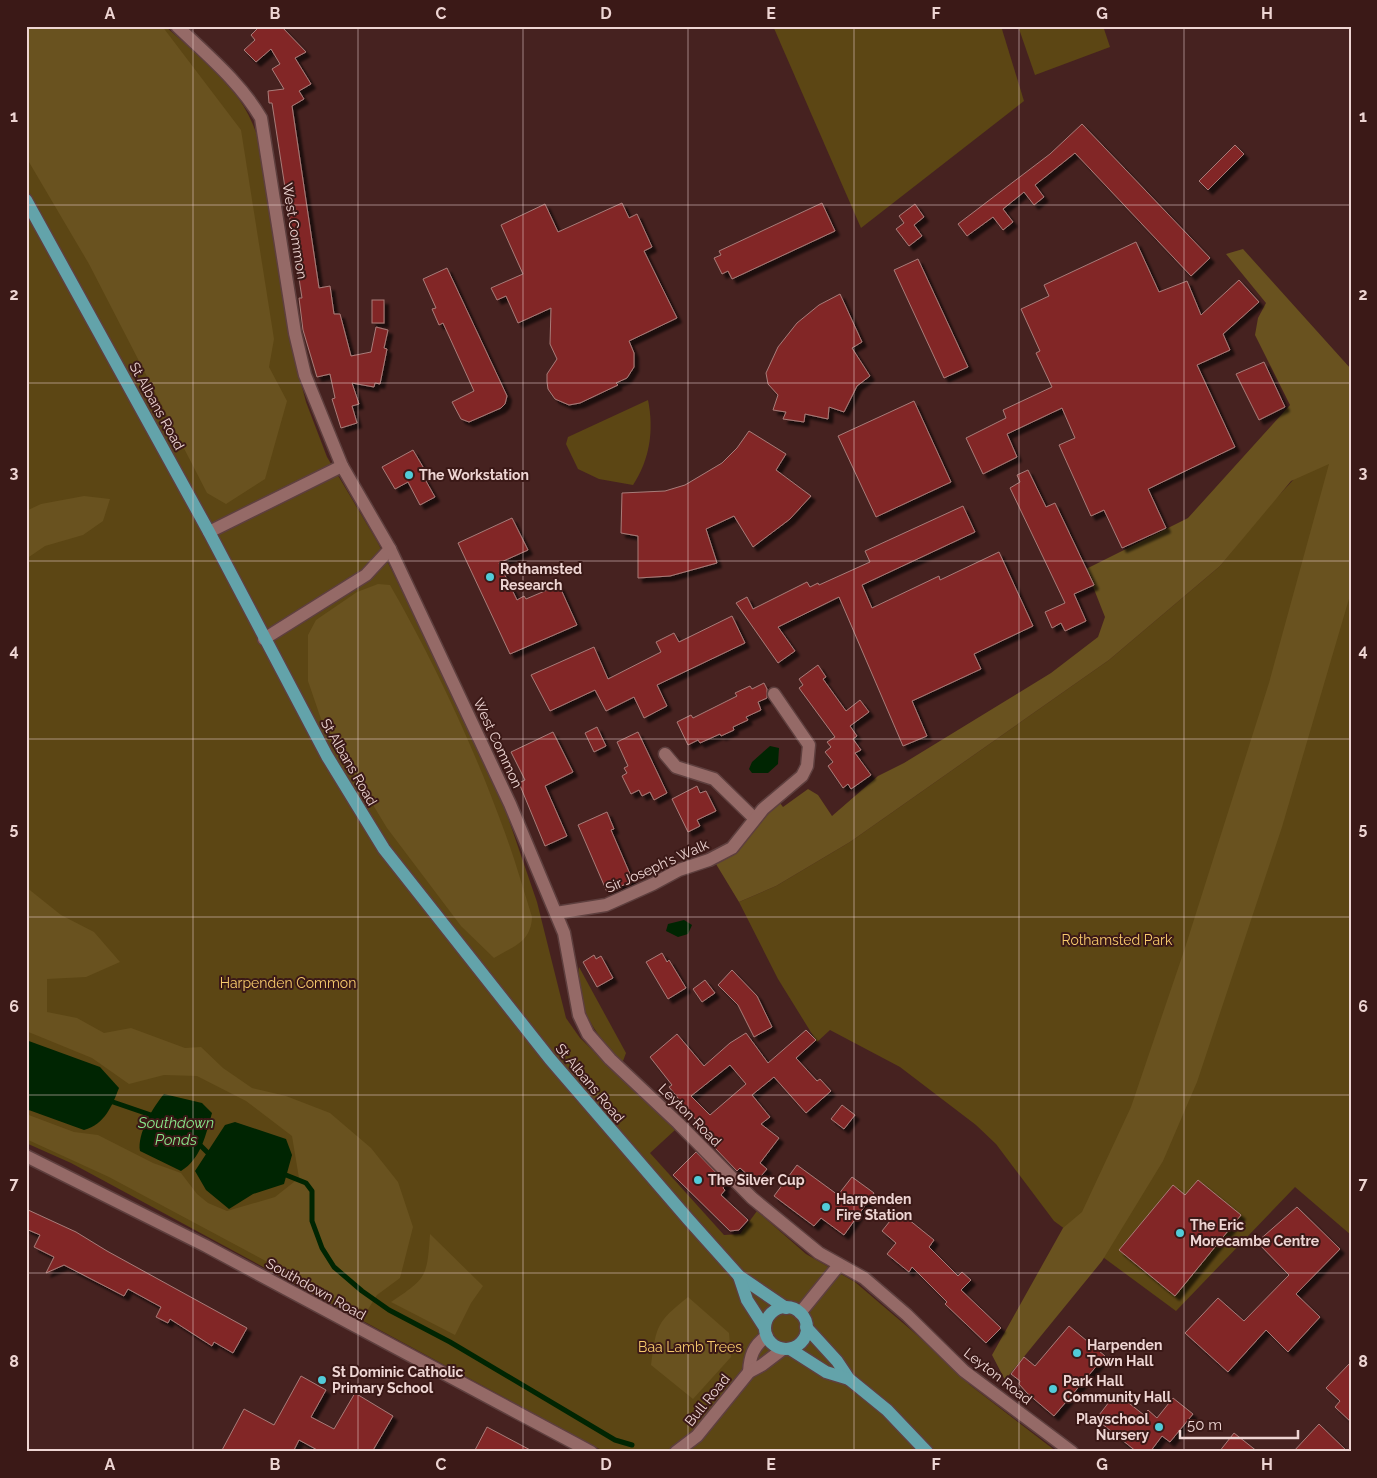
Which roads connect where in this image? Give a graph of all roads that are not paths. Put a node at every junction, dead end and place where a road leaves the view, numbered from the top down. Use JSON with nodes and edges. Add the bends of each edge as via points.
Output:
{"nodes":[{"id":1,"x":177,"y":26,"type":"edge"},
{"id":2,"x":26,"y":200,"type":"edge"},
{"id":3,"x":342,"y":466,"type":"junction"},
{"id":4,"x":209,"y":532,"type":"junction"},
{"id":5,"x":390,"y":549,"type":"junction"},
{"id":6,"x":264,"y":639,"type":"junction"},
{"id":7,"x":774,"y":694,"type":"dead end"},
{"id":8,"x":665,"y":754,"type":"dead end"},
{"id":9,"x":754,"y":818,"type":"junction"},
{"id":10,"x":556,"y":914,"type":"junction"},
{"id":11,"x":569,"y":954,"type":"joint"},
{"id":12,"x":26,"y":1156,"type":"edge"},
{"id":13,"x":839,"y":1265,"type":"junction"},
{"id":14,"x":739,"y":1276,"type":"junction"},
{"id":15,"x":786,"y":1308,"type":"junction"},
{"id":16,"x":800,"y":1313,"type":"junction"},
{"id":17,"x":806,"y":1327,"type":"junction"},
{"id":18,"x":766,"y":1332,"type":"junction"},
{"id":19,"x":787,"y":1349,"type":"junction"},
{"id":20,"x":749,"y":1372,"type":"junction"},
{"id":21,"x":849,"y":1379,"type":"junction"},
{"id":22,"x":684,"y":1450,"type":"edge"},
{"id":23,"x":591,"y":1452,"type":"edge"},
{"id":24,"x":927,"y":1452,"type":"edge"},
{"id":25,"x":1072,"y":1452,"type":"edge"}],
"edges":[{"from":1,"to":3,"type":"street","name":"West Common","via":[[252,102],[261,118],[295,333],[306,375]]},
{"from":2,"to":4,"type":"main road","name":"St Albans Road"},
{"from":3,"to":4,"type":"street"},
{"from":3,"to":5,"type":"street","name":"West Common"},
{"from":4,"to":6,"type":"main road","name":"St Albans Road"},
{"from":5,"to":6,"type":"street","via":[[366,575]]},
{"from":5,"to":10,"type":"street","name":"West Common","via":[[497,776]]},
{"from":6,"to":14,"type":"main road","name":"St Albans Road","via":[[327,756],[384,849],[550,1059]]},
{"from":7,"to":9,"type":"street","name":"Sir Joseph's Walk","via":[[809,745],[809,757],[802,776]]},
{"from":8,"to":9,"type":"street","via":[[676,767],[714,779]]},
{"from":9,"to":10,"type":"street","name":"Sir Joseph's Walk","via":[[732,848],[709,860],[679,870],[606,904]]},
{"from":10,"to":11,"type":"street","name":"West Common"},
{"from":11,"to":13,"type":"street","name":"Leyton Road","via":[[579,1015],[588,1034],[752,1198],[819,1253]]},
{"from":12,"to":23,"type":"street","name":"Southdown Road","via":[[198,1242]]},
{"from":13,"to":16,"type":"street"},
{"from":13,"to":25,"type":"street","name":"Leyton Road","via":[[864,1278],[964,1371]]},
{"from":14,"to":15,"type":"main road","name":"St Albans Road"},
{"from":14,"to":18,"type":"main road","name":"St Albans Road","via":[[747,1300]]},
{"from":15,"to":16,"type":"main road","name":"St Albans Road"},
{"from":15,"to":18,"type":"main road","via":[[771,1314]]},
{"from":16,"to":17,"type":"main road","name":"St Albans Road"},
{"from":17,"to":19,"type":"main road","via":[[802,1341]]},
{"from":17,"to":21,"type":"main road","name":"St Albans Road"},
{"from":18,"to":19,"type":"main road","name":"St Albans Road","via":[[770,1343]]},
{"from":18,"to":20,"type":"street","name":"Bull Road","via":[[750,1355]]},
{"from":19,"to":20,"type":"street","name":"Bull Road"},
{"from":19,"to":21,"type":"main road","name":"St Albans Road","via":[[826,1372]]},
{"from":20,"to":22,"type":"street","name":"Bull Road"},
{"from":21,"to":24,"type":"main road","name":"St Albans Road","via":[[887,1410]]}]}
